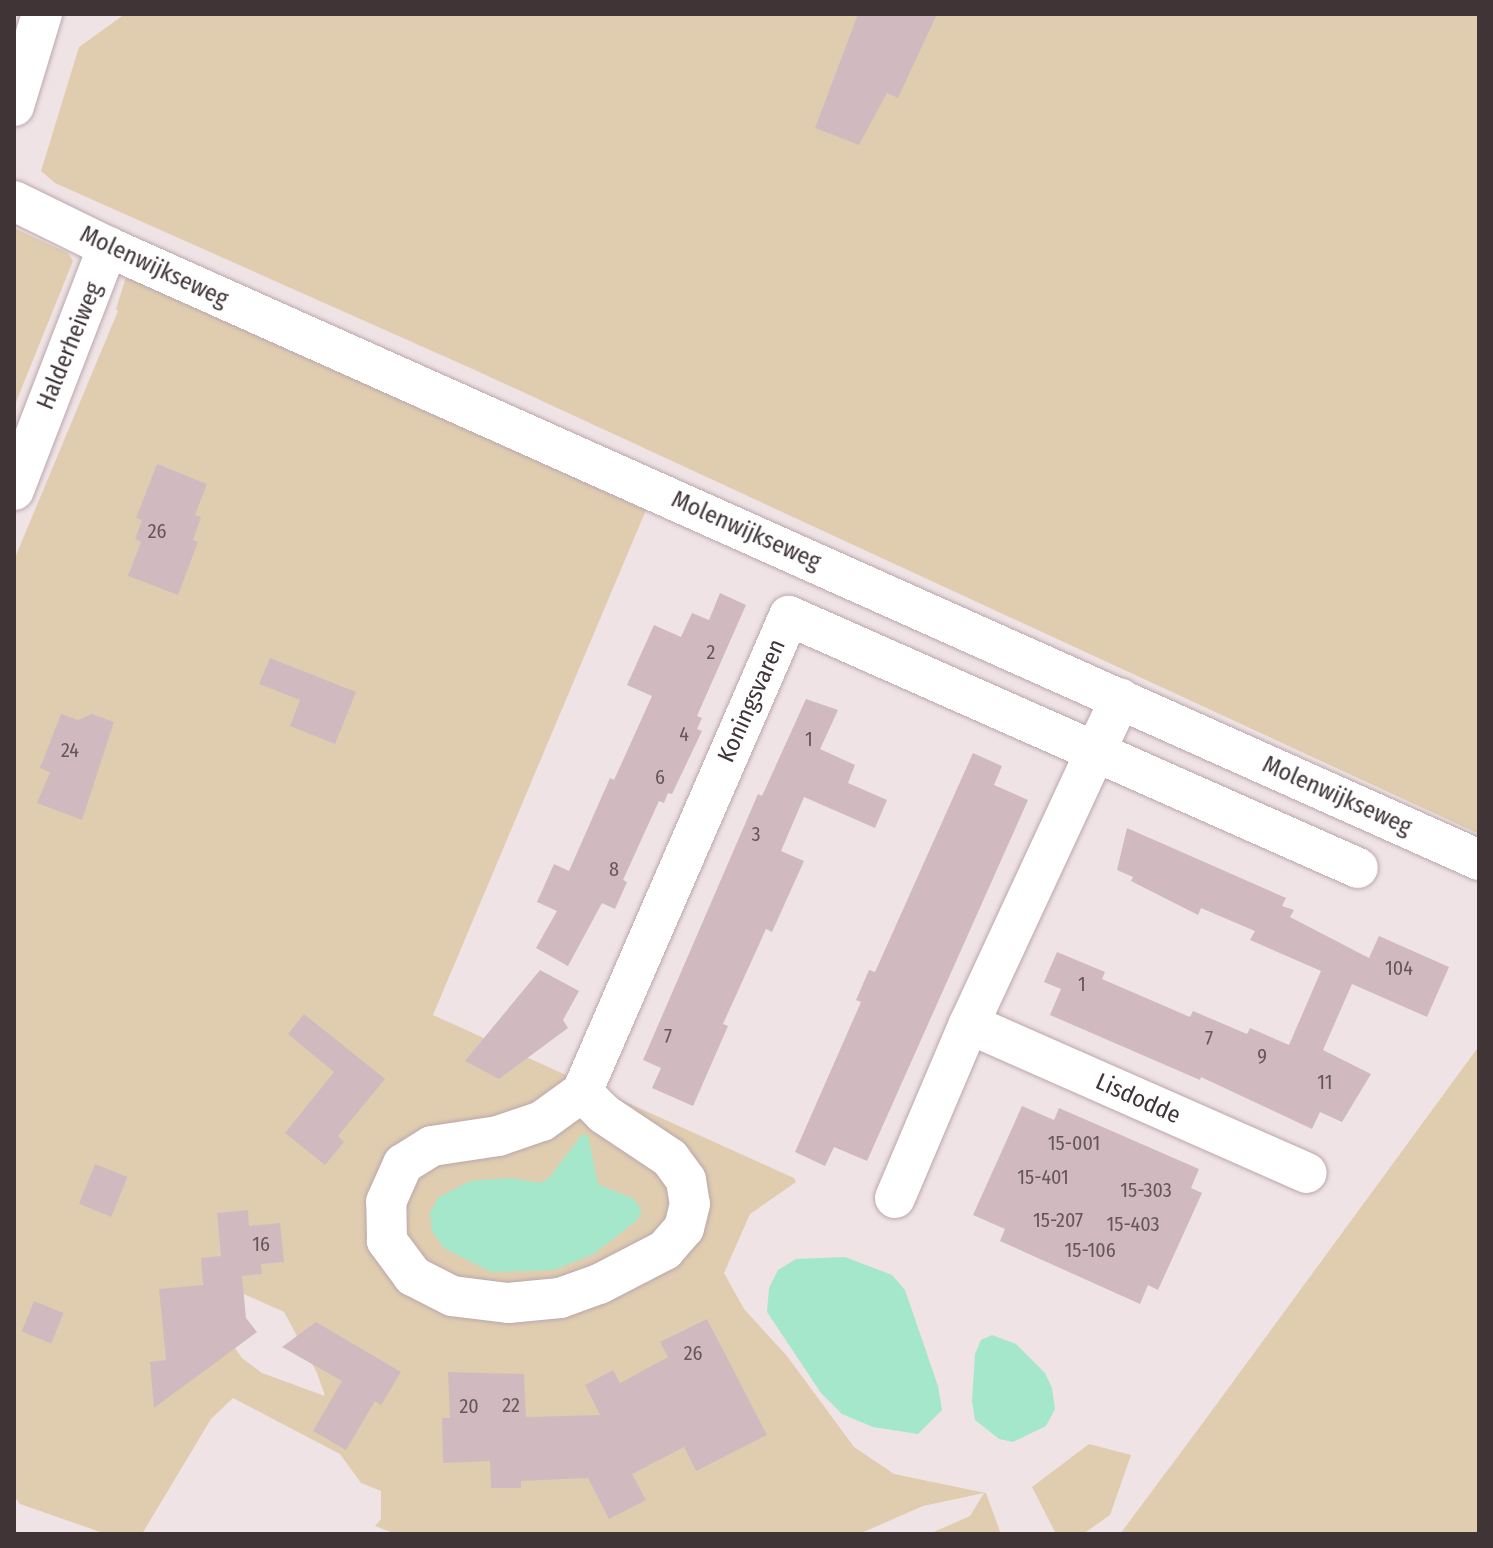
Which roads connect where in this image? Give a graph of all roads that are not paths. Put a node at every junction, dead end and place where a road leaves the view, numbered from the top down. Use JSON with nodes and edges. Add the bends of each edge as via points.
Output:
{"nodes":[{"id":1,"x":42,"y":14,"type":"edge"},
{"id":2,"x":14,"y":106,"type":"edge"},
{"id":3,"x":14,"y":201,"type":"edge"},
{"id":4,"x":108,"y":247,"type":"junction"},
{"id":5,"x":14,"y":490,"type":"edge"},
{"id":6,"x":1120,"y":698,"type":"junction"},
{"id":7,"x":1093,"y":753,"type":"junction"},
{"id":8,"x":1479,"y":860,"type":"edge"},
{"id":9,"x":1358,"y":868,"type":"dead end"},
{"id":10,"x":969,"y":1024,"type":"junction"},
{"id":11,"x":582,"y":1092,"type":"junction"},
{"id":12,"x":1307,"y":1173,"type":"dead end"},
{"id":13,"x":895,"y":1198,"type":"dead end"}],
"edges":[{"from":1,"to":2,"type":"street"},
{"from":3,"to":4,"type":"street","name":"Molenwijkseweg"},
{"from":4,"to":5,"type":"street","name":"Halderheiweg"},
{"from":4,"to":6,"type":"street","name":"Molenwijkseweg"},
{"from":6,"to":7,"type":"street"},
{"from":6,"to":8,"type":"street","name":"Molenwijkseweg"},
{"from":7,"to":9,"type":"street"},
{"from":7,"to":10,"type":"street"},
{"from":7,"to":11,"type":"street","name":"Koningsvaren","via":[[789,616]]},
{"from":10,"to":12,"type":"street","name":"Lisdodde"},
{"from":10,"to":13,"type":"street"},
{"from":11,"to":11,"type":"street","via":[[542,1121],[498,1136],[432,1146],[403,1164],[386,1202],[387,1241],[413,1276],[452,1296],[508,1303],[560,1298],[665,1250],[684,1228],[690,1204],[686,1180],[670,1158],[604,1114]]}]}
